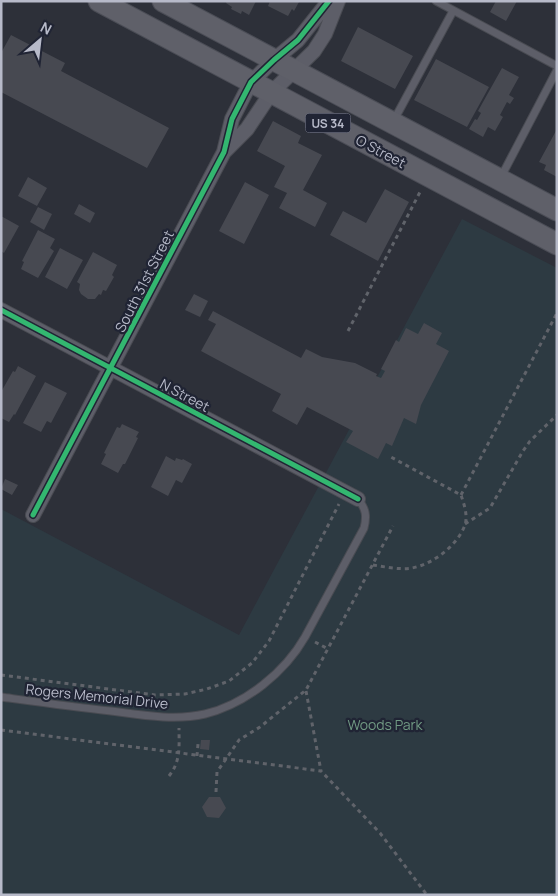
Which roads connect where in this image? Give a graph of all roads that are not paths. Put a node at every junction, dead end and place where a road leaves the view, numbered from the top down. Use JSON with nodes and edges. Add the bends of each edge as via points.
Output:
{"nodes":[{"id":1,"x":99,"y":1,"type":"edge"},
{"id":2,"x":330,"y":1,"type":"edge"},
{"id":3,"x":338,"y":1,"type":"edge"},
{"id":4,"x":436,"y":1,"type":"edge"},
{"id":5,"x":171,"y":3,"type":"edge"},
{"id":6,"x":454,"y":11,"type":"junction"},
{"id":7,"x":274,"y":60,"type":"junction"},
{"id":8,"x":557,"y":66,"type":"edge"},
{"id":9,"x":294,"y":70,"type":"junction"},
{"id":10,"x":557,"y":70,"type":"edge"},
{"id":11,"x":251,"y":82,"type":"junction"},
{"id":12,"x":271,"y":92,"type":"junction"},
{"id":13,"x":392,"y":123,"type":"junction"},
{"id":14,"x":224,"y":152,"type":"junction"},
{"id":15,"x":500,"y":180,"type":"junction"},
{"id":16,"x":557,"y":210,"type":"edge"},
{"id":17,"x":557,"y":244,"type":"edge"},
{"id":18,"x":1,"y":310,"type":"edge"},
{"id":19,"x":111,"y":368,"type":"junction"},
{"id":20,"x":358,"y":499,"type":"joint"},
{"id":21,"x":33,"y":515,"type":"dead end"},
{"id":22,"x":1,"y":697,"type":"edge"}],
"edges":[{"from":1,"to":11,"type":"main road","name":"O Street","number":"US 34"},
{"from":2,"to":7,"type":"street","name":"South 31st Street","via":[[298,40]]},
{"from":3,"to":9,"type":"street","name":"South 31st Street","via":[[325,34],[314,51]]},
{"from":4,"to":6,"type":"lane"},
{"from":5,"to":7,"type":"main road","number":"US 34"},
{"from":6,"to":8,"type":"lane"},
{"from":6,"to":13,"type":"lane"},
{"from":7,"to":9,"type":"main road","number":"US 34"},
{"from":7,"to":11,"type":"street","name":"South 31st Street"},
{"from":9,"to":12,"type":"street","name":"South 31st Street"},
{"from":9,"to":13,"type":"main road","number":"US 34"},
{"from":10,"to":15,"type":"lane"},
{"from":11,"to":12,"type":"main road","name":"O Street","number":"US 34"},
{"from":11,"to":14,"type":"street","name":"South 31st Street","via":[[232,119]]},
{"from":12,"to":14,"type":"street","name":"South 31st Street","via":[[247,129]]},
{"from":12,"to":17,"type":"main road","name":"O Street","number":"US 34"},
{"from":13,"to":15,"type":"main road","number":"US 34"},
{"from":14,"to":19,"type":"street","name":"South 31st Street"},
{"from":15,"to":16,"type":"main road","number":"US 34"},
{"from":18,"to":19,"type":"street","name":"N Street"},
{"from":19,"to":20,"type":"street","name":"N Street"},
{"from":19,"to":21,"type":"street","name":"South 31st Street"},
{"from":20,"to":22,"type":"lane","name":"Rogers Memorial Drive","via":[[367,518],[364,528],[300,647],[282,668],[251,694],[206,714],[178,717]]}]}
